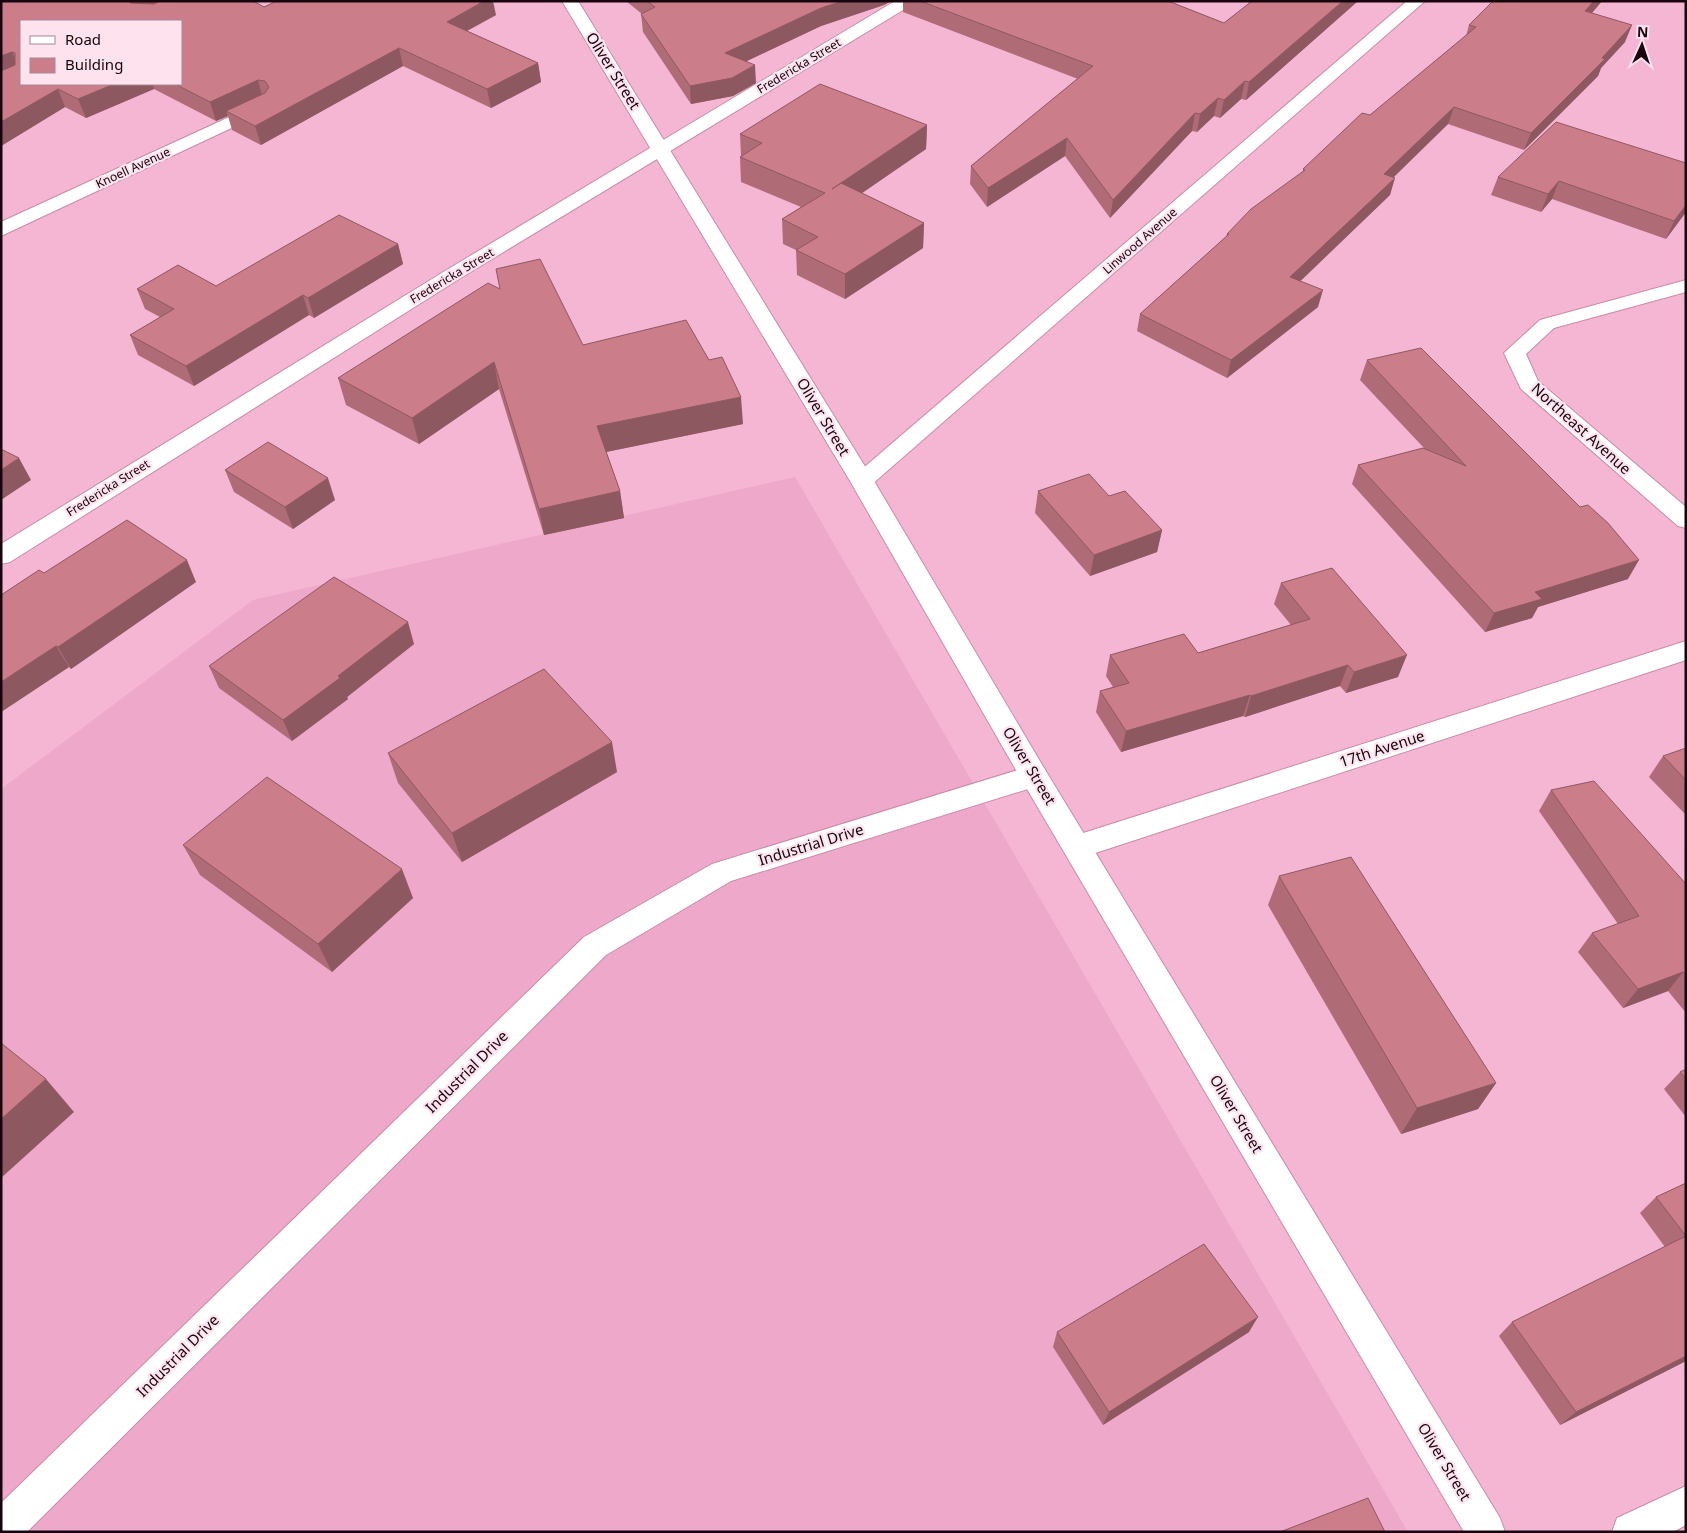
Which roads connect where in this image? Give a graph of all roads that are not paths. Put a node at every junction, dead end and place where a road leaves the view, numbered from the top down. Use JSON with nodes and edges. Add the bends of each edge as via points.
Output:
{"nodes":[{"id":1,"x":570,"y":1,"type":"edge"},
{"id":2,"x":907,"y":1,"type":"edge"},
{"id":3,"x":1417,"y":1,"type":"edge"},
{"id":4,"x":264,"y":106,"type":"edge"},
{"id":5,"x":662,"y":148,"type":"junction"},
{"id":6,"x":1,"y":230,"type":"edge"},
{"id":7,"x":1686,"y":286,"type":"edge"},
{"id":8,"x":862,"y":481,"type":"junction"},
{"id":9,"x":1686,"y":520,"type":"edge"},
{"id":10,"x":1,"y":556,"type":"edge"},
{"id":11,"x":1686,"y":650,"type":"edge"},
{"id":12,"x":1034,"y":776,"type":"junction"},
{"id":13,"x":1077,"y":847,"type":"junction"},
{"id":14,"x":1686,"y":1505,"type":"edge"},
{"id":15,"x":1,"y":1530,"type":"edge"},
{"id":16,"x":1486,"y":1532,"type":"edge"},
{"id":17,"x":1632,"y":1532,"type":"edge"}],
"edges":[{"from":1,"to":5,"type":"street","name":"Oliver Street"},
{"from":2,"to":5,"type":"street","name":"Fredericka Street"},
{"from":3,"to":8,"type":"street","name":"Linwood Avenue"},
{"from":4,"to":6,"type":"street","name":"Knoell Avenue"},
{"from":5,"to":8,"type":"street","name":"Oliver Street"},
{"from":5,"to":10,"type":"street","name":"Fredericka Street","via":[[177,444]]},
{"from":7,"to":9,"type":"street","name":"Northeast Avenue","via":[[1547,324],[1515,353],[1529,384]]},
{"from":8,"to":12,"type":"street","name":"Oliver Street"},
{"from":11,"to":13,"type":"street","name":"17th Avenue"},
{"from":12,"to":13,"type":"street","name":"Oliver Street"},
{"from":12,"to":15,"type":"street","name":"Industrial Drive","via":[[722,872],[595,946]]},
{"from":13,"to":16,"type":"street","name":"Oliver Street"},
{"from":14,"to":17,"type":"street"}]}
